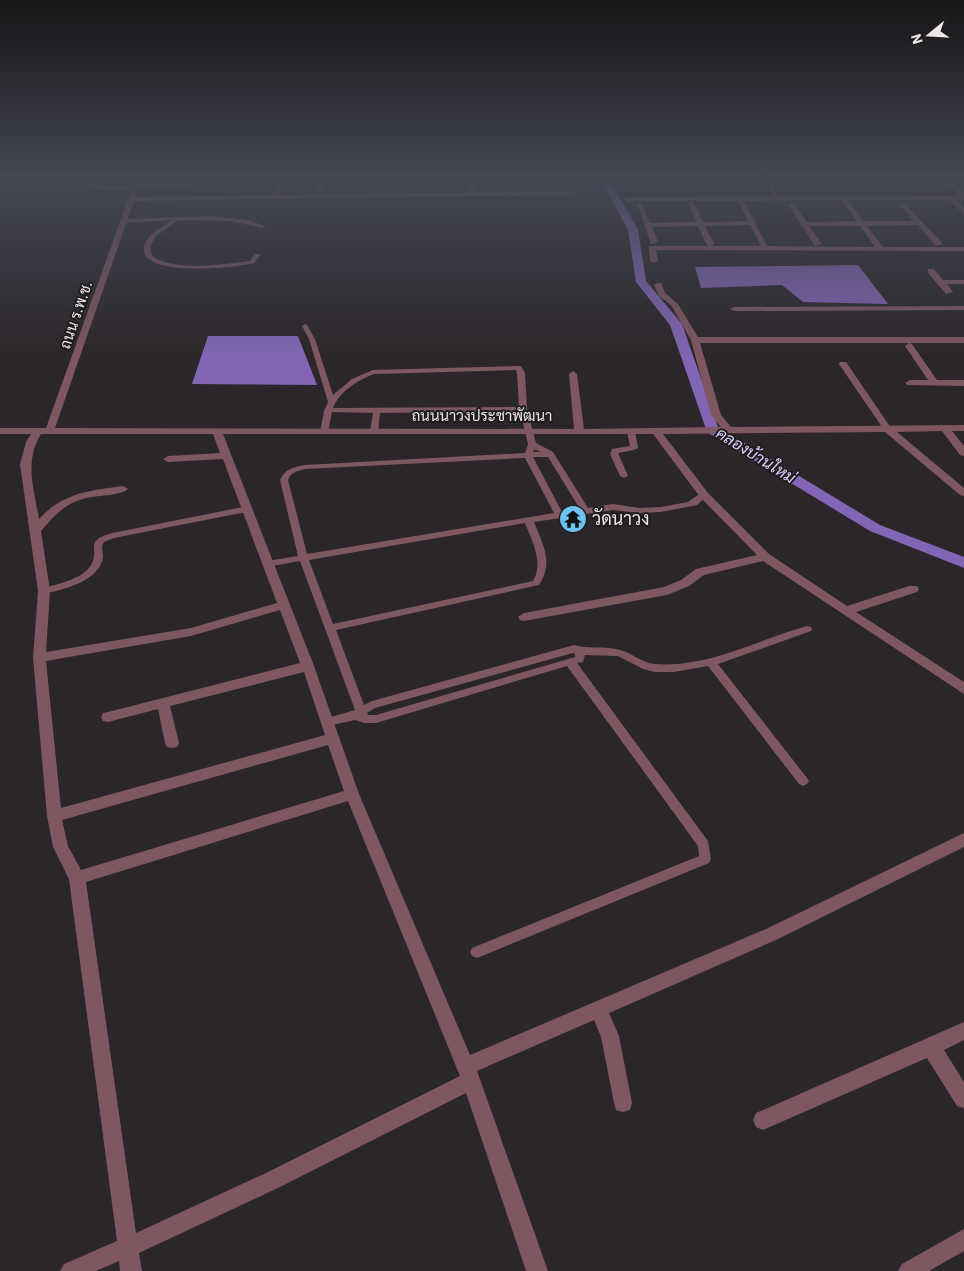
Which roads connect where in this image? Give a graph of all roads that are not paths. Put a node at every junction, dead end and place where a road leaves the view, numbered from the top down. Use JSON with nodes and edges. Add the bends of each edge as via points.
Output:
{"nodes":[{"id":1,"x":116,"y":239,"type":"edge"},
{"id":2,"x":152,"y":239,"type":"edge"},
{"id":3,"x":708,"y":239,"type":"edge"},
{"id":4,"x":761,"y":239,"type":"edge"},
{"id":5,"x":815,"y":239,"type":"edge"},
{"id":6,"x":874,"y":239,"type":"edge"},
{"id":7,"x":935,"y":239,"type":"edge"},
{"id":8,"x":710,"y":244,"type":"dead end"},
{"id":9,"x":818,"y":244,"type":"dead end"},
{"id":10,"x":939,"y":244,"type":"dead end"},
{"id":11,"x":764,"y":245,"type":"dead end"},
{"id":12,"x":881,"y":249,"type":"junction"},
{"id":13,"x":964,"y":249,"type":"edge"},
{"id":14,"x":257,"y":255,"type":"dead end"},
{"id":15,"x":654,"y":261,"type":"dead end"},
{"id":16,"x":931,"y":271,"type":"dead end"},
{"id":17,"x":941,"y":282,"type":"junction"},
{"id":18,"x":964,"y":282,"type":"edge"},
{"id":19,"x":658,"y":285,"type":"dead end"},
{"id":20,"x":949,"y":292,"type":"dead end"},
{"id":21,"x":964,"y":308,"type":"edge"},
{"id":22,"x":734,"y":309,"type":"dead end"},
{"id":23,"x":305,"y":326,"type":"dead end"},
{"id":24,"x":695,"y":340,"type":"junction"},
{"id":25,"x":964,"y":340,"type":"edge"},
{"id":26,"x":909,"y":346,"type":"dead end"},
{"id":27,"x":843,"y":364,"type":"dead end"},
{"id":28,"x":573,"y":374,"type":"dead end"},
{"id":29,"x":910,"y":383,"type":"dead end"},
{"id":30,"x":934,"y":383,"type":"junction"},
{"id":31,"x":964,"y":383,"type":"edge"},
{"id":32,"x":332,"y":402,"type":"junction"},
{"id":33,"x":524,"y":409,"type":"junction"},
{"id":34,"x":329,"y":410,"type":"junction"},
{"id":35,"x":377,"y":411,"type":"junction"},
{"id":36,"x":887,"y":428,"type":"junction"},
{"id":37,"x":945,"y":428,"type":"junction"},
{"id":38,"x":964,"y":428,"type":"edge"},
{"id":39,"x":725,"y":429,"type":"junction"},
{"id":40,"x":44,"y":430,"type":"junction"},
{"id":41,"x":655,"y":430,"type":"junction"},
{"id":42,"x":0,"y":431,"type":"edge"},
{"id":43,"x":374,"y":431,"type":"junction"},
{"id":44,"x":579,"y":431,"type":"junction"},
{"id":45,"x":631,"y":431,"type":"junction"},
{"id":46,"x":217,"y":432,"type":"junction"},
{"id":47,"x":324,"y":432,"type":"junction"},
{"id":48,"x":529,"y":432,"type":"junction"},
{"id":49,"x":532,"y":444,"type":"junction"},
{"id":50,"x":964,"y":453,"type":"edge"},
{"id":51,"x":550,"y":454,"type":"junction"},
{"id":52,"x":227,"y":456,"type":"junction"},
{"id":53,"x":528,"y":456,"type":"junction"},
{"id":54,"x":168,"y":459,"type":"dead end"},
{"id":55,"x":624,"y":476,"type":"dead end"},
{"id":56,"x":123,"y":489,"type":"dead end"},
{"id":57,"x":964,"y":493,"type":"edge"},
{"id":58,"x":704,"y":494,"type":"junction"},
{"id":59,"x":248,"y":510,"type":"junction"},
{"id":60,"x":585,"y":511,"type":"junction"},
{"id":61,"x":560,"y":515,"type":"junction"},
{"id":62,"x":529,"y":521,"type":"junction"},
{"id":63,"x":36,"y":530,"type":"junction"},
{"id":64,"x":764,"y":557,"type":"junction"},
{"id":65,"x":303,"y":558,"type":"junction"},
{"id":66,"x":267,"y":564,"type":"junction"},
{"id":67,"x":913,"y":589,"type":"dead end"},
{"id":68,"x":44,"y":591,"type":"junction"},
{"id":69,"x":284,"y":605,"type":"junction"},
{"id":70,"x":845,"y":611,"type":"junction"},
{"id":71,"x":524,"y":617,"type":"dead end"},
{"id":72,"x":331,"y":628,"type":"junction"},
{"id":73,"x":807,"y":629,"type":"dead end"},
{"id":74,"x":581,"y":652,"type":"junction"},
{"id":75,"x":39,"y":658,"type":"junction"},
{"id":76,"x":570,"y":662,"type":"junction"},
{"id":77,"x":711,"y":662,"type":"junction"},
{"id":78,"x":308,"y":666,"type":"junction"},
{"id":79,"x":964,"y":689,"type":"edge"},
{"id":80,"x":163,"y":703,"type":"junction"},
{"id":81,"x":360,"y":715,"type":"junction"},
{"id":82,"x":108,"y":717,"type":"dead end"},
{"id":83,"x":328,"y":722,"type":"junction"},
{"id":84,"x":334,"y":738,"type":"junction"},
{"id":85,"x":172,"y":743,"type":"dead end"},
{"id":86,"x":803,"y":781,"type":"dead end"},
{"id":87,"x":352,"y":794,"type":"junction"},
{"id":88,"x":54,"y":816,"type":"junction"},
{"id":89,"x":964,"y":840,"type":"edge"},
{"id":90,"x":77,"y":878,"type":"junction"},
{"id":91,"x":477,"y":952,"type":"dead end"},
{"id":92,"x":598,"y":1009,"type":"junction"},
{"id":93,"x":964,"y":1031,"type":"edge"},
{"id":94,"x":931,"y":1048,"type":"junction"},
{"id":95,"x":468,"y":1073,"type":"junction"},
{"id":96,"x":964,"y":1099,"type":"edge"},
{"id":97,"x":623,"y":1103,"type":"dead end"},
{"id":98,"x":763,"y":1120,"type":"dead end"},
{"id":99,"x":964,"y":1239,"type":"edge"},
{"id":100,"x":129,"y":1247,"type":"junction"},
{"id":101,"x":71,"y":1271,"type":"edge"},
{"id":102,"x":131,"y":1271,"type":"edge"},
{"id":103,"x":536,"y":1271,"type":"edge"},
{"id":104,"x":909,"y":1271,"type":"edge"}],
"edges":[{"from":1,"to":40,"type":"street","name":"ถนน ร.พ.ช."},
{"from":2,"to":14,"type":"lane","via":[[147,252],[152,259],[172,266],[252,262]]},
{"from":3,"to":8,"type":"street"},
{"from":4,"to":11,"type":"street"},
{"from":5,"to":9,"type":"street"},
{"from":6,"to":12,"type":"street"},
{"from":7,"to":10,"type":"street"},
{"from":12,"to":13,"type":"street"},
{"from":12,"to":15,"type":"street","via":[[652,248]]},
{"from":16,"to":17,"type":"street"},
{"from":17,"to":18,"type":"street"},
{"from":17,"to":20,"type":"street"},
{"from":19,"to":24,"type":"street","via":[[662,294],[674,304]]},
{"from":21,"to":22,"type":"street"},
{"from":23,"to":32,"type":"lane"},
{"from":24,"to":25,"type":"street"},
{"from":24,"to":39,"type":"street","via":[[716,416]]},
{"from":26,"to":30,"type":"street"},
{"from":27,"to":36,"type":"lane"},
{"from":28,"to":44,"type":"street"},
{"from":29,"to":30,"type":"street"},
{"from":30,"to":31,"type":"street"},
{"from":32,"to":33,"type":"lane","via":[[344,389],[373,372],[518,368]]},
{"from":32,"to":34,"type":"lane"},
{"from":33,"to":35,"type":"lane"},
{"from":33,"to":48,"type":"lane"},
{"from":34,"to":35,"type":"lane"},
{"from":34,"to":47,"type":"lane"},
{"from":35,"to":43,"type":"lane"},
{"from":36,"to":37,"type":"street","name":"ถนนนาวงประชาพัฒนา"},
{"from":36,"to":39,"type":"street","name":"ถนนนาวงประชาพัฒนา"},
{"from":36,"to":57,"type":"street"},
{"from":37,"to":38,"type":"street","name":"ถนนนาวงประชาพัฒนา"},
{"from":37,"to":50,"type":"street"},
{"from":39,"to":41,"type":"street","name":"ถนนนาวงประชาพัฒนา"},
{"from":40,"to":42,"type":"street","name":"ถนนนาวงประชาพัฒนา"},
{"from":40,"to":46,"type":"street","name":"ถนนนาวงประชาพัฒนา"},
{"from":40,"to":63,"type":"street","name":"ถนน ร.พ.ช.","via":[[31,442],[25,464]]},
{"from":41,"to":45,"type":"street","name":"ถนนนาวงประชาพัฒนา"},
{"from":41,"to":58,"type":"street"},
{"from":43,"to":47,"type":"street","name":"ถนนนาวงประชาพัฒนา"},
{"from":43,"to":48,"type":"street","name":"ถนนนาวงประชาพัฒนา"},
{"from":44,"to":45,"type":"street","name":"ถนนนาวงประชาพัฒนา"},
{"from":44,"to":48,"type":"street","name":"ถนนนาวงประชาพัฒนา"},
{"from":45,"to":55,"type":"lane","via":[[634,448],[615,451],[614,454]]},
{"from":46,"to":47,"type":"street","name":"ถนนนาวงประชาพัฒนา"},
{"from":46,"to":52,"type":"street"},
{"from":48,"to":49,"type":"lane"},
{"from":49,"to":51,"type":"lane"},
{"from":49,"to":53,"type":"lane"},
{"from":51,"to":53,"type":"lane"},
{"from":51,"to":60,"type":"lane"},
{"from":52,"to":54,"type":"street"},
{"from":52,"to":59,"type":"street"},
{"from":53,"to":61,"type":"lane"},
{"from":53,"to":65,"type":"lane","via":[[292,470],[284,480]]},
{"from":56,"to":63,"type":"street","via":[[84,495],[69,501],[56,508]]},
{"from":58,"to":60,"type":"lane","via":[[696,503],[656,512],[613,507]]},
{"from":58,"to":64,"type":"street"},
{"from":59,"to":66,"type":"street"},
{"from":59,"to":68,"type":"lane","via":[[101,540],[93,568],[74,582]]},
{"from":60,"to":61,"type":"lane"},
{"from":61,"to":62,"type":"lane"},
{"from":62,"to":65,"type":"lane"},
{"from":62,"to":72,"type":"lane","via":[[543,563],[543,576],[536,583]]},
{"from":63,"to":68,"type":"street","name":"ถนน ร.พ.ช."},
{"from":64,"to":70,"type":"street"},
{"from":64,"to":71,"type":"street","via":[[700,572],[667,591]]},
{"from":65,"to":66,"type":"lane"},
{"from":65,"to":72,"type":"lane"},
{"from":66,"to":69,"type":"street"},
{"from":67,"to":70,"type":"street"},
{"from":68,"to":75,"type":"street","name":"ถนน ร.พ.ช."},
{"from":69,"to":75,"type":"street","via":[[191,632]]},
{"from":69,"to":78,"type":"street"},
{"from":70,"to":79,"type":"street"},
{"from":72,"to":81,"type":"lane"},
{"from":73,"to":77,"type":"lane"},
{"from":74,"to":76,"type":"lane","via":[[578,659]]},
{"from":74,"to":77,"type":"lane","via":[[622,654],[654,668]]},
{"from":74,"to":81,"type":"lane","via":[[574,649],[372,706]]},
{"from":75,"to":88,"type":"street","name":"ถนน ร.พ.ช."},
{"from":76,"to":81,"type":"lane","via":[[376,719]]},
{"from":76,"to":91,"type":"lane","via":[[704,845],[705,860]]},
{"from":77,"to":86,"type":"lane"},
{"from":78,"to":80,"type":"street"},
{"from":78,"to":83,"type":"street"},
{"from":80,"to":82,"type":"street"},
{"from":80,"to":85,"type":"street"},
{"from":81,"to":83,"type":"lane"},
{"from":83,"to":84,"type":"street"},
{"from":84,"to":87,"type":"street"},
{"from":84,"to":88,"type":"street"},
{"from":87,"to":90,"type":"street"},
{"from":87,"to":95,"type":"street"},
{"from":88,"to":90,"type":"street","name":"ถนน ร.พ.ช.","via":[[61,847]]},
{"from":89,"to":92,"type":"street","via":[[772,934]]},
{"from":90,"to":100,"type":"street","name":"ถนน ร.พ.ช."},
{"from":92,"to":95,"type":"street"},
{"from":92,"to":97,"type":"street","via":[[610,1036]]},
{"from":93,"to":94,"type":"street"},
{"from":94,"to":96,"type":"street"},
{"from":94,"to":98,"type":"street"},
{"from":95,"to":100,"type":"street","via":[[287,1174]]},
{"from":95,"to":103,"type":"street"},
{"from":99,"to":104,"type":"street"},
{"from":100,"to":101,"type":"street"},
{"from":100,"to":102,"type":"street","name":"ถนน ร.พ.ช."}]}
